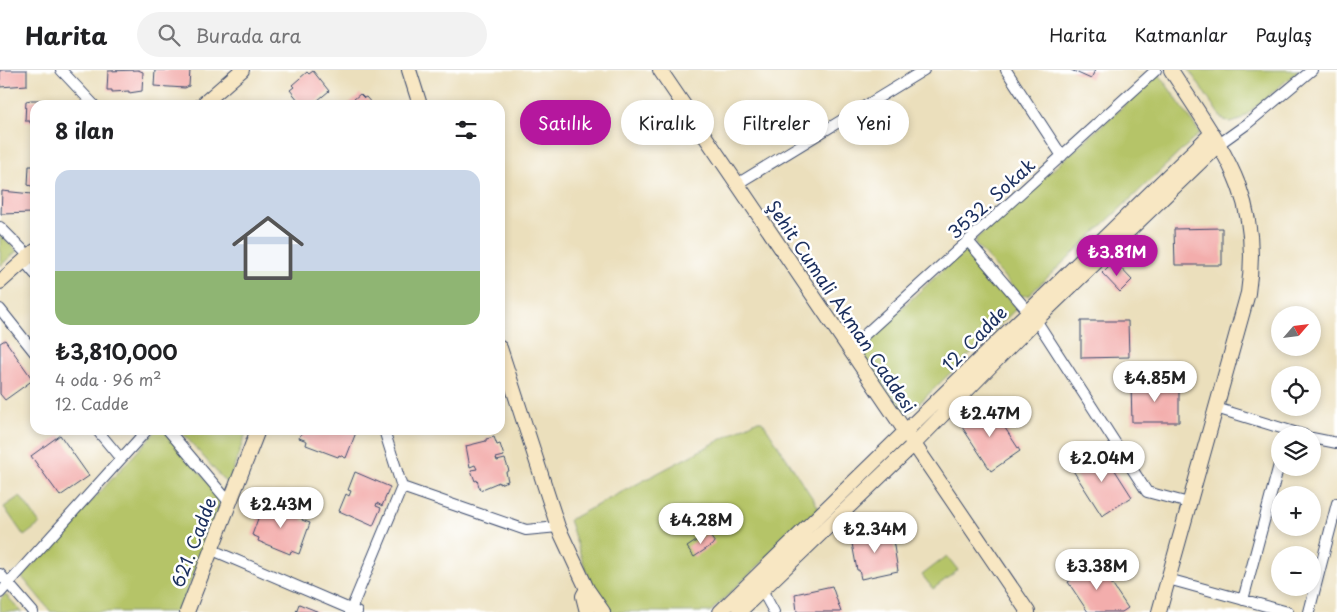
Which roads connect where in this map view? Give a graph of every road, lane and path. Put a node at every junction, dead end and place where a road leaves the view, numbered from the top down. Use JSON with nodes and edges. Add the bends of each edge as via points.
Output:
{"nodes":[{"id":1,"x":61,"y":70,"type":"edge"},
{"id":2,"x":242,"y":70,"type":"edge"},
{"id":3,"x":409,"y":70,"type":"edge"},
{"id":4,"x":660,"y":70,"type":"edge"},
{"id":5,"x":924,"y":70,"type":"edge"},
{"id":6,"x":1006,"y":70,"type":"edge"},
{"id":7,"x":1156,"y":70,"type":"edge"},
{"id":8,"x":1171,"y":70,"type":"edge"},
{"id":9,"x":1312,"y":70,"type":"edge"},
{"id":10,"x":89,"y":100,"type":"edge"},
{"id":11,"x":208,"y":100,"type":"edge"},
{"id":12,"x":416,"y":100,"type":"edge"},
{"id":13,"x":1215,"y":138,"type":"junction"},
{"id":14,"x":1062,"y":156,"type":"junction"},
{"id":15,"x":737,"y":184,"type":"junction"},
{"id":16,"x":0,"y":228,"type":"edge"},
{"id":17,"x":968,"y":241,"type":"junction"},
{"id":18,"x":29,"y":256,"type":"edge"},
{"id":19,"x":0,"y":282,"type":"edge"},
{"id":20,"x":0,"y":310,"type":"edge"},
{"id":21,"x":1032,"y":315,"type":"junction"},
{"id":22,"x":30,"y":347,"type":"edge"},
{"id":23,"x":849,"y":349,"type":"junction"},
{"id":24,"x":505,"y":363,"type":"edge"},
{"id":25,"x":1216,"y":408,"type":"junction"},
{"id":26,"x":1271,"y":427,"type":"edge"},
{"id":27,"x":906,"y":432,"type":"junction"},
{"id":28,"x":101,"y":435,"type":"edge"},
{"id":29,"x":143,"y":435,"type":"edge"},
{"id":30,"x":172,"y":435,"type":"edge"},
{"id":31,"x":256,"y":435,"type":"edge"},
{"id":32,"x":386,"y":435,"type":"edge"},
{"id":33,"x":1321,"y":440,"type":"edge"},
{"id":34,"x":1337,"y":443,"type":"edge"},
{"id":35,"x":913,"y":445,"type":"junction"},
{"id":36,"x":121,"y":459,"type":"junction"},
{"id":37,"x":1276,"y":476,"type":"edge"},
{"id":38,"x":402,"y":488,"type":"junction"},
{"id":39,"x":229,"y":502,"type":"junction"},
{"id":40,"x":1189,"y":503,"type":"junction"},
{"id":41,"x":1337,"y":503,"type":"edge"},
{"id":42,"x":558,"y":527,"type":"junction"},
{"id":43,"x":210,"y":549,"type":"junction"},
{"id":44,"x":0,"y":574,"type":"edge"},
{"id":45,"x":1168,"y":579,"type":"junction"},
{"id":46,"x":8,"y":585,"type":"junction"},
{"id":47,"x":587,"y":589,"type":"junction"},
{"id":48,"x":762,"y":590,"type":"junction"},
{"id":49,"x":0,"y":594,"type":"edge"},
{"id":50,"x":1243,"y":600,"type":"junction"},
{"id":51,"x":353,"y":611,"type":"edge"},
{"id":52,"x":33,"y":612,"type":"edge"},
{"id":53,"x":187,"y":612,"type":"edge"},
{"id":54,"x":587,"y":612,"type":"edge"},
{"id":55,"x":603,"y":612,"type":"edge"},
{"id":56,"x":720,"y":612,"type":"edge"},
{"id":57,"x":739,"y":612,"type":"edge"},
{"id":58,"x":774,"y":612,"type":"edge"},
{"id":59,"x":1028,"y":612,"type":"edge"},
{"id":60,"x":1159,"y":612,"type":"edge"},
{"id":61,"x":1288,"y":612,"type":"edge"},
{"id":62,"x":1309,"y":612,"type":"edge"}],
"edges":[{"from":1,"to":10,"type":"street"},
{"from":2,"to":11,"type":"main road"},
{"from":3,"to":12,"type":"main road"},
{"from":4,"to":15,"type":"main road","name":"Şehit Cumali Akman Caddesi"},
{"from":5,"to":15,"type":"street"},
{"from":6,"to":14,"type":"street"},
{"from":7,"to":14,"type":"street","name":"3532. Sokak"},
{"from":8,"to":13,"type":"main road"},
{"from":9,"to":13,"type":"street","via":[[1247,124]]},
{"from":13,"to":21,"type":"main road","name":"12. Cadde"},
{"from":13,"to":25,"type":"main road","via":[[1246,206],[1252,248],[1248,293]]},
{"from":14,"to":17,"type":"street","name":"3532. Sokak"},
{"from":15,"to":23,"type":"main road","name":"Şehit Cumali Akman Caddesi"},
{"from":16,"to":18,"type":"street"},
{"from":17,"to":21,"type":"street"},
{"from":17,"to":23,"type":"street","name":"3532. Sokak"},
{"from":18,"to":19,"type":"main road"},
{"from":20,"to":22,"type":"street"},
{"from":21,"to":27,"type":"main road","name":"12. Cadde"},
{"from":21,"to":35,"type":"main road","name":"12. Cadde"},
{"from":21,"to":40,"type":"street","via":[[1147,492]]},
{"from":23,"to":27,"type":"main road","name":"Şehit Cumali Akman Caddesi"},
{"from":24,"to":42,"type":"main road"},
{"from":25,"to":26,"type":"street"},
{"from":25,"to":40,"type":"main road"},
{"from":27,"to":35,"type":"main road","name":"Şehit Cumali Akman Caddesi"},
{"from":27,"to":56,"type":"main road","name":"12. Cadde"},
{"from":28,"to":36,"type":"street"},
{"from":29,"to":36,"type":"street"},
{"from":30,"to":39,"type":"street"},
{"from":31,"to":39,"type":"main road","name":"621. Cadde"},
{"from":32,"to":38,"type":"street"},
{"from":33,"to":34,"type":"street"},
{"from":35,"to":48,"type":"main road","name":"12. Cadde"},
{"from":35,"to":59,"type":"main road","name":"Şehit Cumali Akman Caddesi"},
{"from":36,"to":46,"type":"street"},
{"from":37,"to":50,"type":"street"},
{"from":38,"to":42,"type":"street","via":[[526,530]]},
{"from":38,"to":51,"type":"street"},
{"from":39,"to":43,"type":"main road","name":"621. Cadde"},
{"from":40,"to":45,"type":"main road"},
{"from":41,"to":62,"type":"street"},
{"from":42,"to":47,"type":"main road"},
{"from":43,"to":51,"type":"street"},
{"from":43,"to":53,"type":"main road","name":"621. Cadde"},
{"from":44,"to":46,"type":"street"},
{"from":45,"to":50,"type":"street"},
{"from":45,"to":60,"type":"main road"},
{"from":46,"to":49,"type":"street"},
{"from":46,"to":52,"type":"street"},
{"from":47,"to":54,"type":"main road","via":[[583,596]]},
{"from":47,"to":55,"type":"main road"},
{"from":48,"to":57,"type":"main road","name":"12. Cadde"},
{"from":48,"to":58,"type":"street"},
{"from":50,"to":61,"type":"street"}]}
